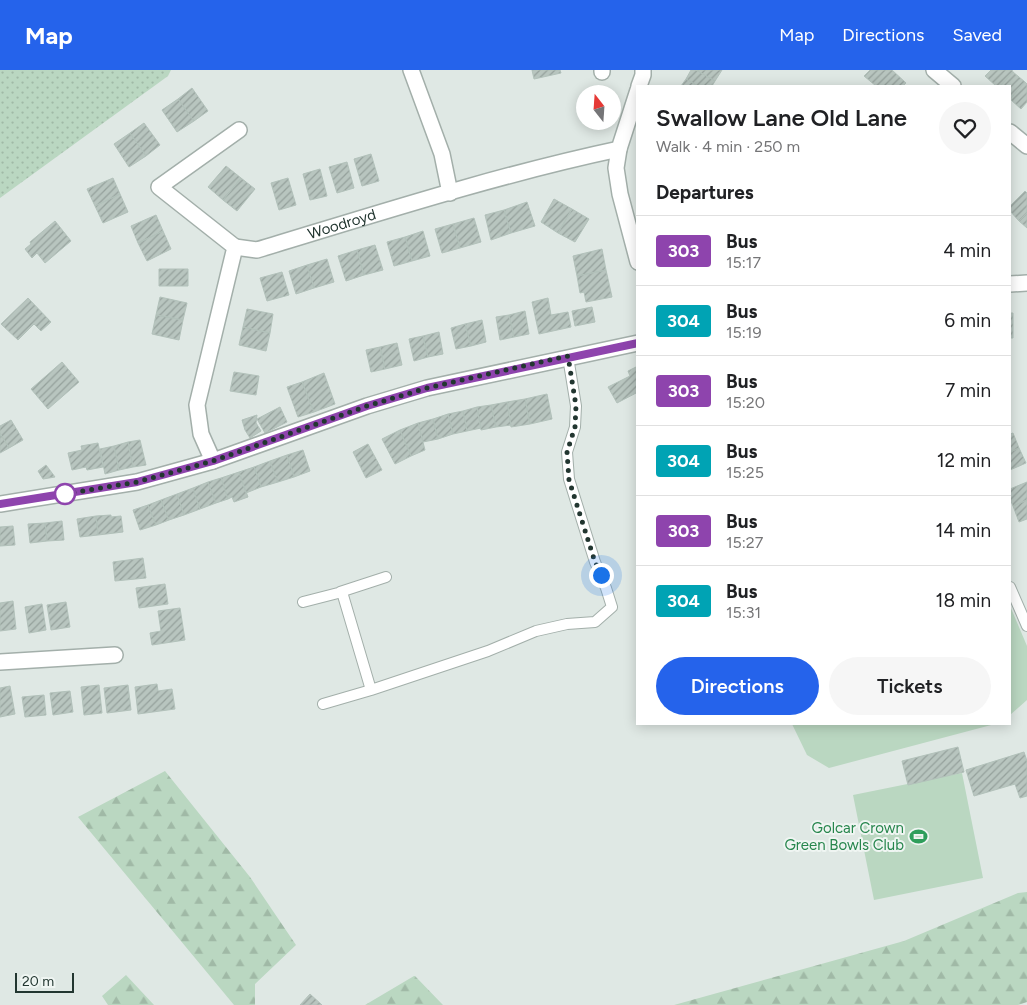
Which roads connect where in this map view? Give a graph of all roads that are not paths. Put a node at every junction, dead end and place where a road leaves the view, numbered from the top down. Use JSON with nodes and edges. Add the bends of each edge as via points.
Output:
{"nodes":[{"id":1,"x":411,"y":70,"type":"edge"},
{"id":2,"x":643,"y":70,"type":"edge"},
{"id":3,"x":934,"y":70,"type":"edge"},
{"id":4,"x":639,"y":85,"type":"edge"},
{"id":5,"x":951,"y":85,"type":"edge"},
{"id":6,"x":636,"y":96,"type":"edge"},
{"id":7,"x":239,"y":130,"type":"dead end"},
{"id":8,"x":1011,"y":133,"type":"edge"},
{"id":9,"x":1027,"y":146,"type":"edge"},
{"id":10,"x":618,"y":149,"type":"junction"},
{"id":11,"x":450,"y":193,"type":"junction"},
{"id":12,"x":235,"y":247,"type":"junction"},
{"id":13,"x":636,"y":254,"type":"edge"},
{"id":14,"x":1027,"y":283,"type":"edge"},
{"id":15,"x":1011,"y":284,"type":"edge"},
{"id":16,"x":636,"y":343,"type":"edge"},
{"id":17,"x":568,"y":356,"type":"junction"},
{"id":18,"x":213,"y":461,"type":"junction"},
{"id":19,"x":0,"y":504,"type":"edge"},
{"id":20,"x":386,"y":577,"type":"dead end"},
{"id":21,"x":1011,"y":589,"type":"edge"},
{"id":22,"x":340,"y":592,"type":"junction"},
{"id":23,"x":303,"y":602,"type":"dead end"},
{"id":24,"x":1027,"y":626,"type":"edge"},
{"id":25,"x":115,"y":655,"type":"dead end"},
{"id":26,"x":0,"y":662,"type":"edge"},
{"id":27,"x":371,"y":690,"type":"junction"},
{"id":28,"x":323,"y":704,"type":"dead end"}],
"edges":[{"from":1,"to":11,"type":"street","via":[[442,154]]},
{"from":2,"to":4,"type":"street"},
{"from":3,"to":5,"type":"street"},
{"from":6,"to":10,"type":"street"},
{"from":7,"to":12,"type":"street","via":[[159,187]]},
{"from":8,"to":9,"type":"street"},
{"from":10,"to":11,"type":"street","name":"Woodroyd"},
{"from":10,"to":13,"type":"street","via":[[616,168],[620,194]]},
{"from":11,"to":12,"type":"street","name":"Woodroyd","via":[[257,250]]},
{"from":12,"to":18,"type":"street","via":[[197,405],[201,434]]},
{"from":14,"to":15,"type":"street"},
{"from":16,"to":17,"type":"street"},
{"from":17,"to":18,"type":"street","via":[[376,403]]},
{"from":17,"to":27,"type":"lane","via":[[576,406],[575,427],[567,452],[569,480],[612,607],[596,622],[536,631],[488,651]]},
{"from":18,"to":19,"type":"street","via":[[137,482]]},
{"from":20,"to":22,"type":"lane"},
{"from":21,"to":24,"type":"lane"},
{"from":22,"to":23,"type":"lane"},
{"from":22,"to":27,"type":"lane"},
{"from":25,"to":26,"type":"street"},
{"from":27,"to":28,"type":"lane"}]}
